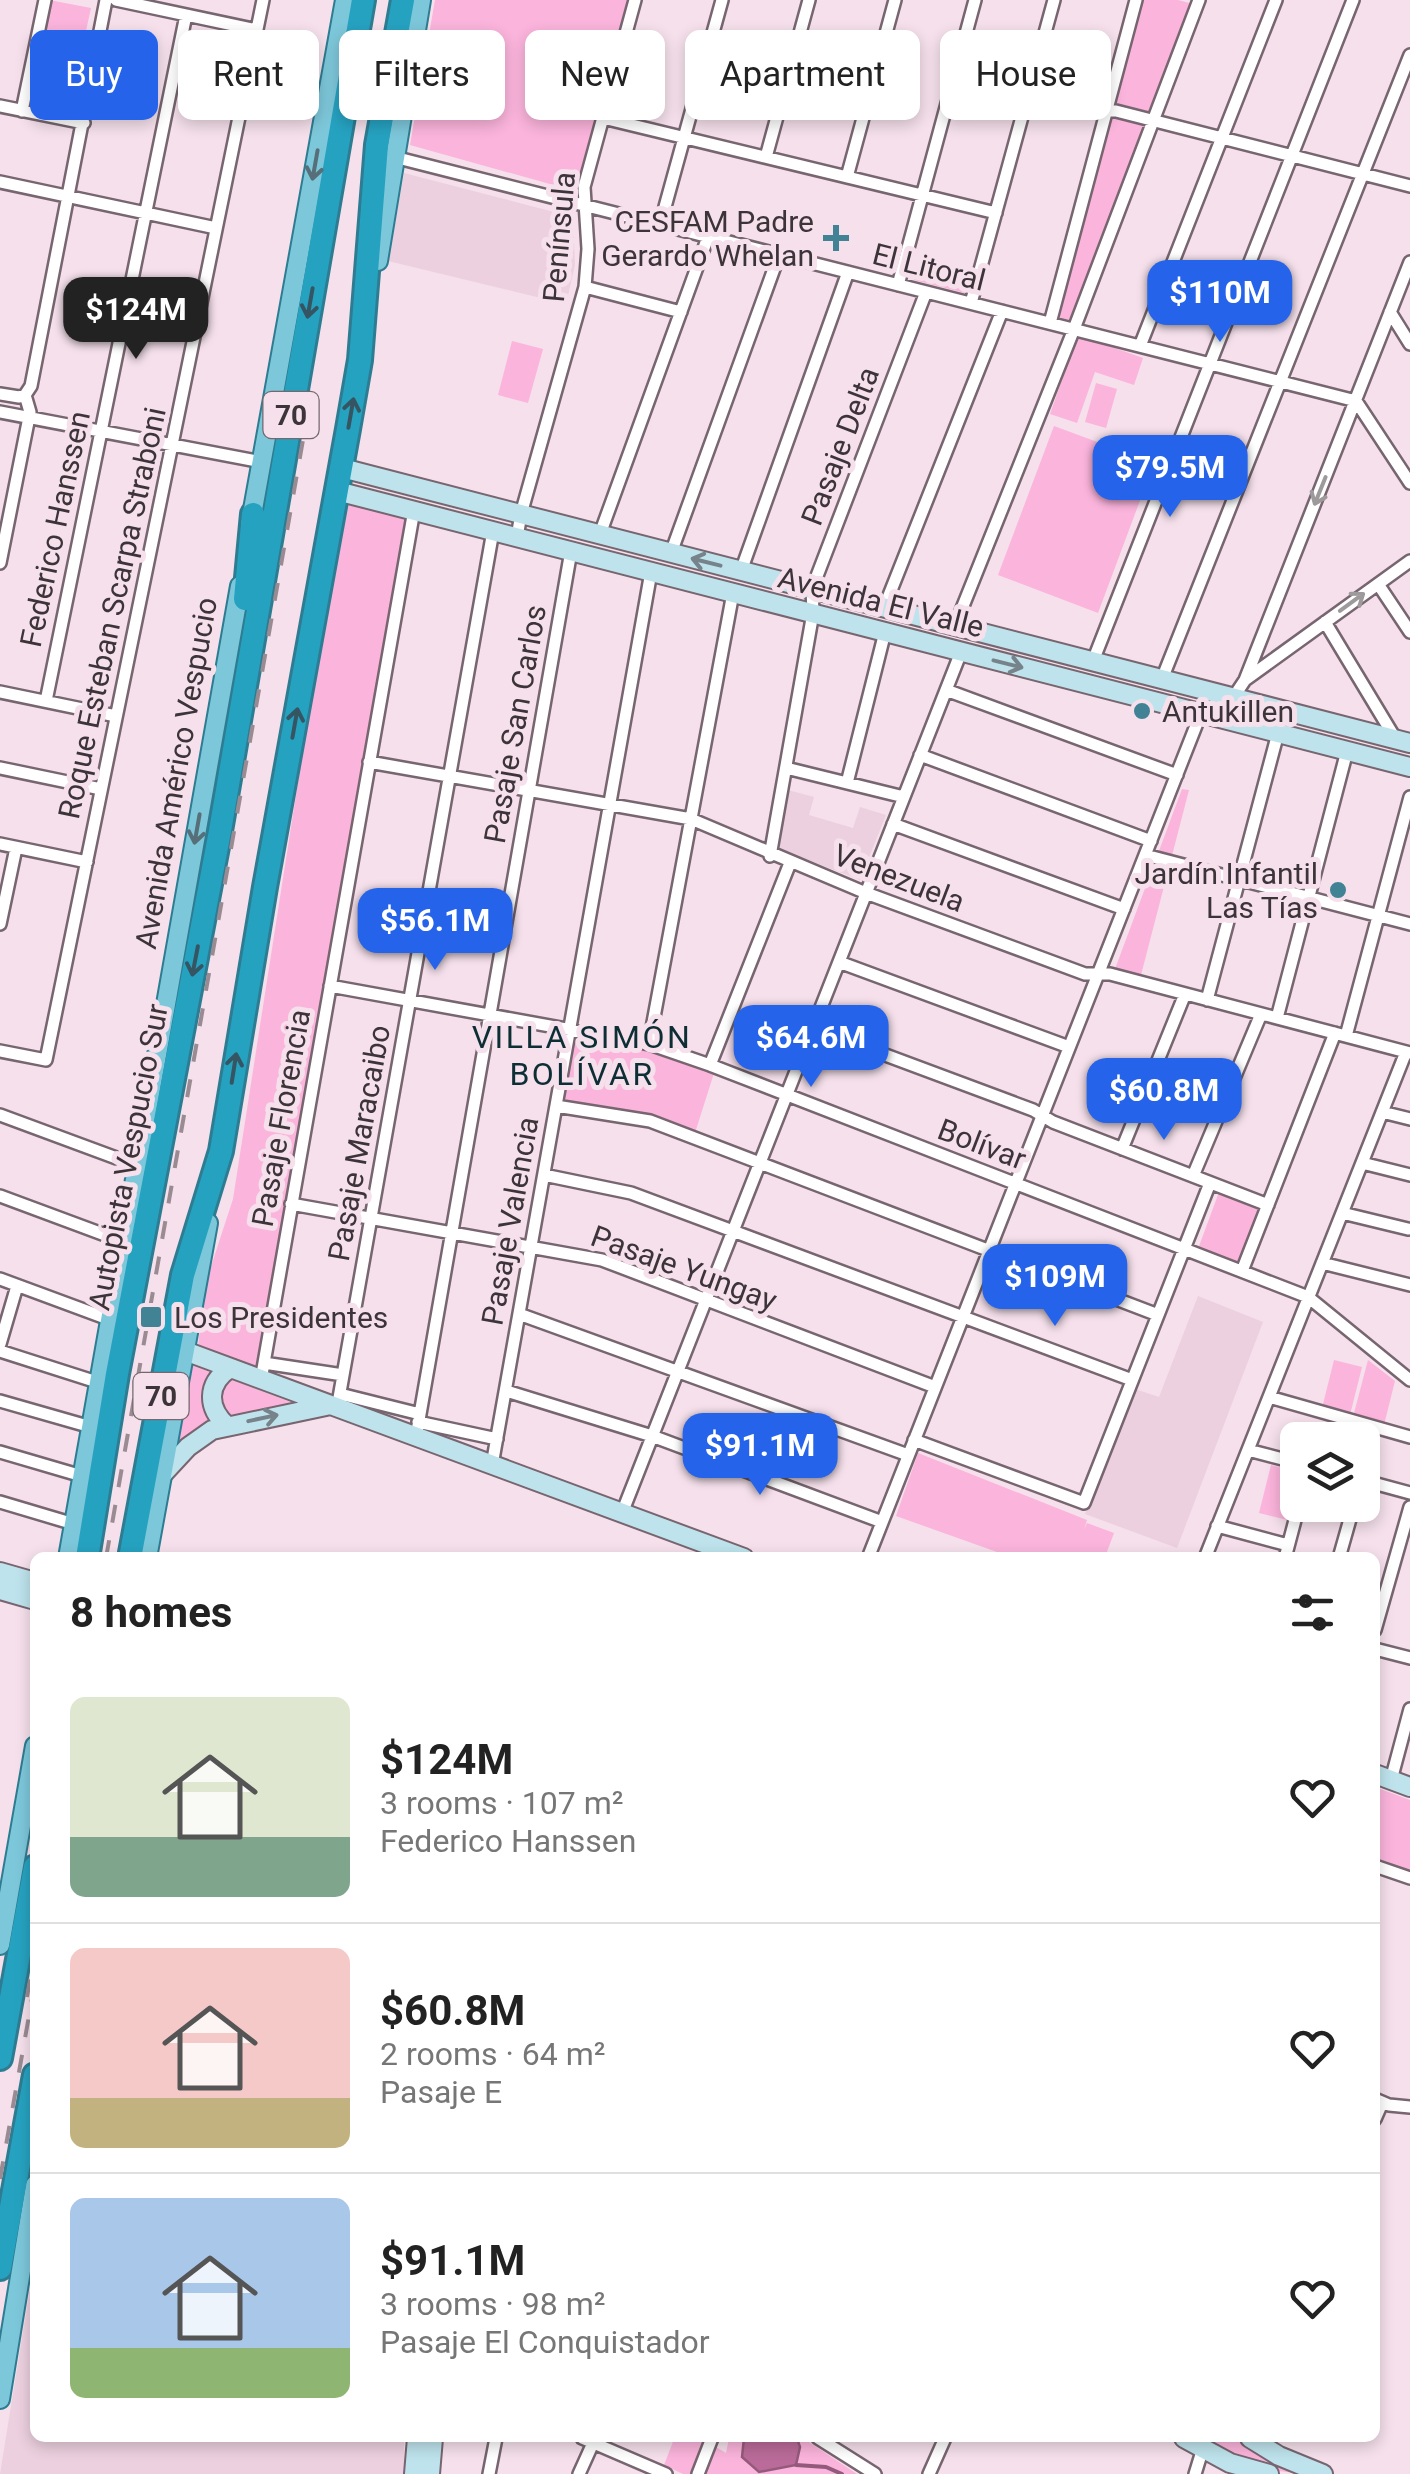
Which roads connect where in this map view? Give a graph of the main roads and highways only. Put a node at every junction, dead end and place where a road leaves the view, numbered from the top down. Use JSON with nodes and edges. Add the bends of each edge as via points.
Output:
{"nodes":[{"id":1,"x":345,"y":0,"type":"edge"},
{"id":2,"x":363,"y":0,"type":"edge"},
{"id":3,"x":402,"y":0,"type":"edge"},
{"id":4,"x":421,"y":0,"type":"edge"},
{"id":5,"x":360,"y":360,"type":"junction"},
{"id":6,"x":252,"y":514,"type":"junction"},
{"id":7,"x":220,"y":831,"type":"junction"},
{"id":8,"x":221,"y":1151,"type":"junction"},
{"id":9,"x":69,"y":1552,"type":"edge"},
{"id":10,"x":88,"y":1552,"type":"edge"},
{"id":11,"x":131,"y":1552,"type":"edge"},
{"id":12,"x":148,"y":1552,"type":"edge"},
{"id":13,"x":30,"y":1768,"type":"edge"},
{"id":14,"x":6,"y":1874,"type":"edge"},
{"id":15,"x":30,"y":1894,"type":"edge"},
{"id":16,"x":0,"y":1945,"type":"edge"},
{"id":17,"x":0,"y":2058,"type":"edge"},
{"id":18,"x":30,"y":2103,"type":"edge"},
{"id":19,"x":30,"y":2232,"type":"edge"},
{"id":20,"x":0,"y":2268,"type":"edge"},
{"id":21,"x":0,"y":2399,"type":"edge"}],
"edges":[{"from":1,"to":6,"type":"main road","name":"Avenida Américo Vespucio","one_way":true},
{"from":2,"to":7,"type":"highway","name":"Autopista Vespucio Sur","number":"70","one_way":true},
{"from":3,"to":5,"type":"highway","number":"70","via":[[377,144]]},
{"from":4,"to":5,"type":"main road"},
{"from":8,"to":5,"type":"highway","number":"70","one_way":true},
{"from":6,"to":7,"type":"highway"},
{"from":6,"to":9,"type":"main road","name":"Avenida Américo Vespucio","one_way":true},
{"from":7,"to":10,"type":"highway","name":"Autopista Vespucio Sur","number":"70","one_way":true},
{"from":8,"to":11,"type":"highway","number":"70","via":[[183,1275]]},
{"from":8,"to":12,"type":"main road"},
{"from":13,"to":14,"type":"main road"},
{"from":14,"to":16,"type":"main road"},
{"from":15,"to":17,"type":"highway"},
{"from":18,"to":20,"type":"highway"},
{"from":19,"to":21,"type":"main road"}]}
